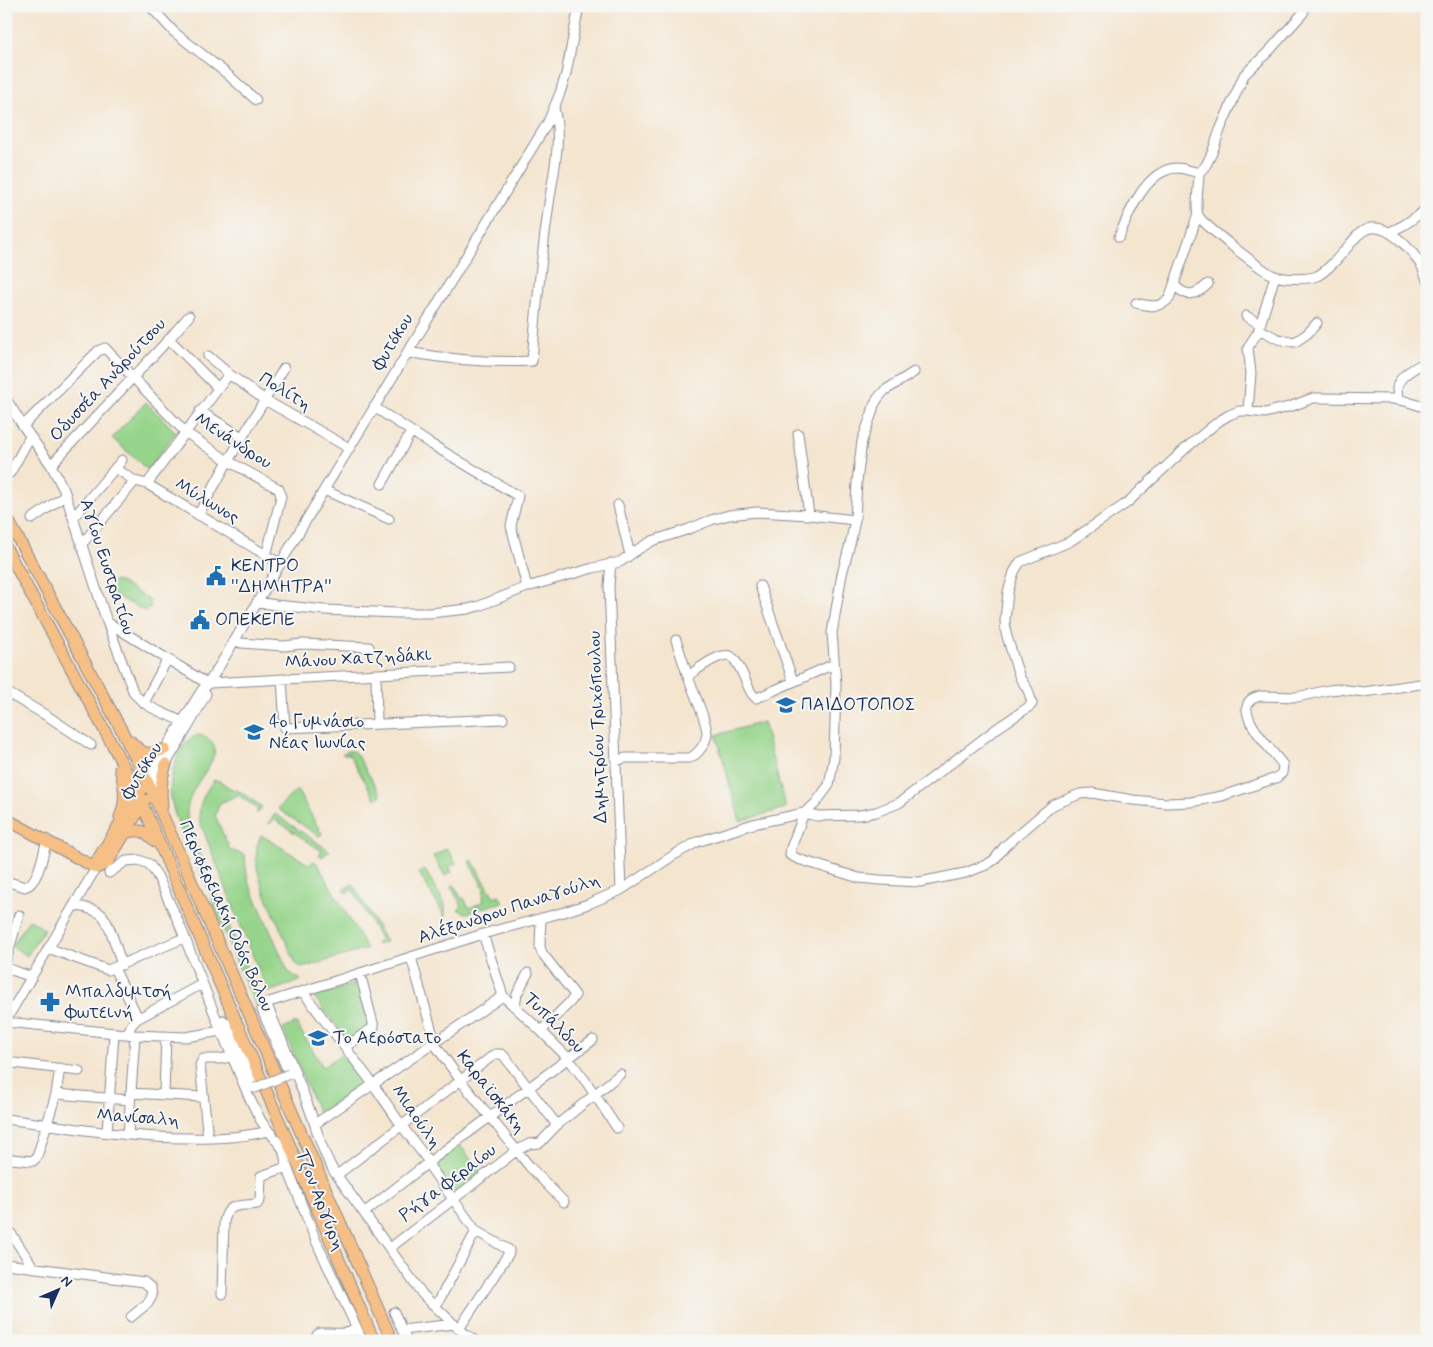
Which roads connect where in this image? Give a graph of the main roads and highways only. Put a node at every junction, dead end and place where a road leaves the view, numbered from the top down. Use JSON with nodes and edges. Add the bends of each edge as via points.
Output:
{"nodes":[{"id":1,"x":6,"y":516,"type":"edge"},
{"id":2,"x":6,"y":548,"type":"edge"},
{"id":3,"x":122,"y":731,"type":"junction"},
{"id":4,"x":113,"y":746,"type":"junction"},
{"id":5,"x":165,"y":749,"type":"road end"},
{"id":6,"x":166,"y":764,"type":"road end"},
{"id":7,"x":149,"y":785,"type":"junction"},
{"id":8,"x":140,"y":799,"type":"junction"},
{"id":9,"x":164,"y":817,"type":"junction"},
{"id":10,"x":6,"y":819,"type":"edge"},
{"id":11,"x":125,"y":833,"type":"junction"},
{"id":12,"x":111,"y":837,"type":"junction"},
{"id":13,"x":162,"y":848,"type":"junction"},
{"id":14,"x":96,"y":868,"type":"junction"},
{"id":15,"x":374,"y":1341,"type":"edge"},
{"id":16,"x":392,"y":1341,"type":"edge"}],
"edges":[{"from":1,"to":3,"type":"main road","name":"Περιφερειακή Οδός Βόλου"},
{"from":2,"to":4,"type":"main road","name":"Περιφερειακή Οδός Βόλου"},
{"from":3,"to":5,"type":"main road","via":[[136,748],[145,753],[153,754]]},
{"from":3,"to":7,"type":"main road","name":"Περιφερειακή Οδός Βόλου"},
{"from":4,"to":8,"type":"main road","name":"Περιφερειακή Οδός Βόλου"},
{"from":4,"to":12,"type":"main road","via":[[125,795],[122,812]]},
{"from":6,"to":9,"type":"main road","via":[[161,785]]},
{"from":7,"to":8,"type":"main road","name":"Φυτόκου"},
{"from":7,"to":9,"type":"main road","name":"Περιφερειακή Οδός Βόλου"},
{"from":8,"to":11,"type":"main road","name":"Φυτόκου"},
{"from":8,"to":12,"type":"main road","name":"Φυτόκου"},
{"from":8,"to":13,"type":"main road","name":"Περιφερειακή Οδός Βόλου"},
{"from":9,"to":16,"type":"main road","name":"Περιφερειακή Οδός Βόλου"},
{"from":10,"to":14,"type":"main road"},
{"from":11,"to":13,"type":"main road","via":[[144,831]]},
{"from":11,"to":14,"type":"main road","name":"Φυτόκου","via":[[109,860]]},
{"from":12,"to":14,"type":"main road","name":"Φυτόκου"},
{"from":13,"to":15,"type":"main road","name":"Περιφερειακή Οδός Βόλου"}]}
